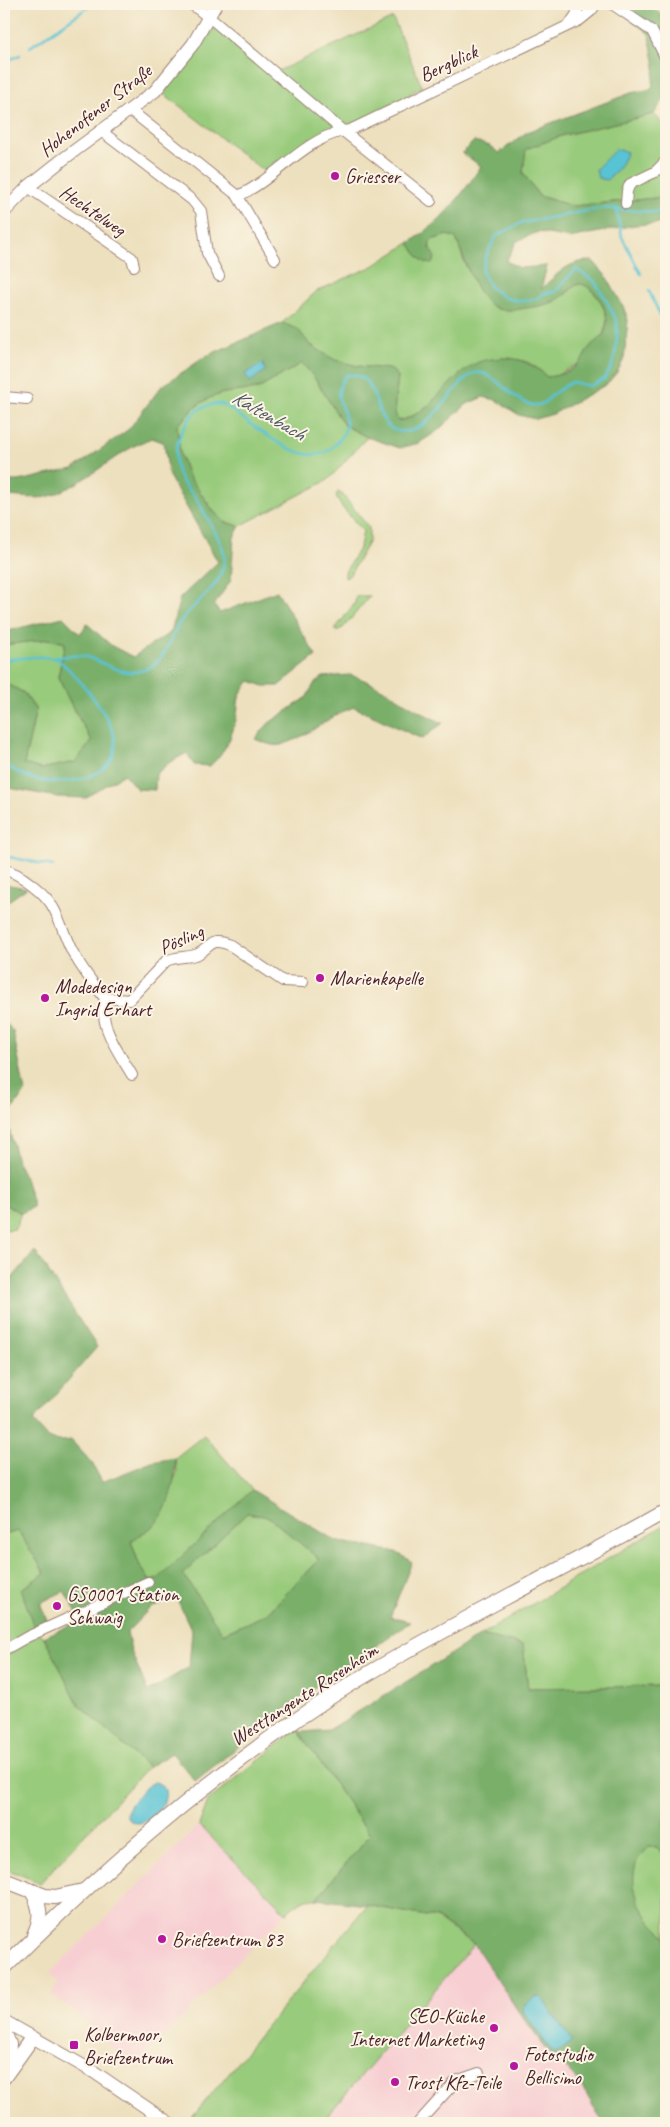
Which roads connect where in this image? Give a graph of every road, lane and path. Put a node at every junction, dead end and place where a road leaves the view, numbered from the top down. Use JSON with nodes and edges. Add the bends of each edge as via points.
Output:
{"nodes":[{"id":1,"x":191,"y":4,"type":"edge"},
{"id":2,"x":216,"y":4,"type":"edge"},
{"id":3,"x":579,"y":4,"type":"edge"},
{"id":4,"x":596,"y":4,"type":"edge"},
{"id":5,"x":612,"y":4,"type":"edge"},
{"id":6,"x":209,"y":18,"type":"junction"},
{"id":7,"x":568,"y":26,"type":"junction"},
{"id":8,"x":666,"y":59,"type":"edge"},
{"id":9,"x":130,"y":110,"type":"junction"},
{"id":10,"x":101,"y":131,"type":"junction"},
{"id":11,"x":343,"y":131,"type":"junction"},
{"id":12,"x":666,"y":161,"type":"edge"},
{"id":13,"x":28,"y":187,"type":"junction"},
{"id":14,"x":238,"y":196,"type":"junction"},
{"id":15,"x":431,"y":201,"type":"dead end"},
{"id":16,"x":626,"y":204,"type":"dead end"},
{"id":17,"x":4,"y":212,"type":"edge"},
{"id":18,"x":275,"y":259,"type":"dead end"},
{"id":19,"x":134,"y":266,"type":"dead end"},
{"id":20,"x":219,"y":276,"type":"dead end"},
{"id":21,"x":4,"y":397,"type":"edge"},
{"id":22,"x":27,"y":399,"type":"dead end"},
{"id":23,"x":4,"y":870,"type":"edge"},
{"id":24,"x":303,"y":982,"type":"dead end"},
{"id":25,"x":105,"y":998,"type":"junction"},
{"id":26,"x":132,"y":1074,"type":"dead end"},
{"id":27,"x":666,"y":1511,"type":"edge"},
{"id":28,"x":148,"y":1582,"type":"dead end"},
{"id":29,"x":4,"y":1650,"type":"edge"},
{"id":30,"x":4,"y":1880,"type":"edge"},
{"id":31,"x":86,"y":1890,"type":"junction"},
{"id":32,"x":32,"y":1891,"type":"junction"},
{"id":33,"x":32,"y":1940,"type":"junction"},
{"id":34,"x":4,"y":1968,"type":"edge"},
{"id":35,"x":4,"y":2022,"type":"edge"},
{"id":36,"x":4,"y":2031,"type":"edge"},
{"id":37,"x":32,"y":2038,"type":"junction"},
{"id":38,"x":479,"y":2073,"type":"dead end"},
{"id":39,"x":6,"y":2075,"type":"edge"},
{"id":40,"x":169,"y":2123,"type":"edge"},
{"id":41,"x":418,"y":2123,"type":"edge"}],
"edges":[{"from":1,"to":6,"type":"street"},
{"from":2,"to":6,"type":"main road","name":"Hohenofener Straße"},
{"from":3,"to":7,"type":"street"},
{"from":4,"to":7,"type":"street","name":"Bergblick","via":[[585,16]]},
{"from":5,"to":8,"type":"street","via":[[652,31]]},
{"from":6,"to":9,"type":"main road","name":"Hohenofener Straße","via":[[167,78]]},
{"from":6,"to":11,"type":"street"},
{"from":7,"to":11,"type":"street","name":"Bergblick"},
{"from":9,"to":10,"type":"main road","name":"Hohenofener Straße"},
{"from":9,"to":14,"type":"street"},
{"from":10,"to":13,"type":"main road","name":"Hohenofener Straße"},
{"from":10,"to":20,"type":"street","via":[[192,200],[201,211],[206,253]]},
{"from":11,"to":14,"type":"street","name":"Bergblick","via":[[332,134]]},
{"from":11,"to":15,"type":"street"},
{"from":12,"to":16,"type":"street","via":[[655,172],[630,184]]},
{"from":13,"to":17,"type":"main road","name":"Hohenofener Straße"},
{"from":13,"to":19,"type":"street","name":"Hechtelweg","via":[[132,258]]},
{"from":14,"to":18,"type":"street"},
{"from":21,"to":22,"type":"street"},
{"from":23,"to":25,"type":"street","via":[[22,877],[54,907],[73,952]]},
{"from":24,"to":25,"type":"street","name":"Pösling","via":[[282,981],[220,941],[212,942],[197,954],[166,961],[129,1000]]},
{"from":25,"to":26,"type":"street","via":[[102,1010],[108,1032]]},
{"from":27,"to":31,"type":"highway","name":"Westtangente Rosenheim","via":[[435,1635],[299,1718],[254,1749],[129,1849]]},
{"from":28,"to":29,"type":"street"},
{"from":30,"to":32,"type":"highway"},
{"from":31,"to":32,"type":"highway","via":[[55,1898]]},
{"from":31,"to":33,"type":"highway","name":"Westtangente Rosenheim"},
{"from":32,"to":33,"type":"highway","via":[[39,1903],[41,1917]]},
{"from":33,"to":34,"type":"highway","name":"Westtangente Rosenheim"},
{"from":35,"to":37,"type":"main road"},
{"from":36,"to":39,"type":"highway","via":[[9,2044]]},
{"from":37,"to":39,"type":"highway"},
{"from":37,"to":40,"type":"main road","via":[[94,2072]]},
{"from":38,"to":41,"type":"street","via":[[456,2081]]}]}
